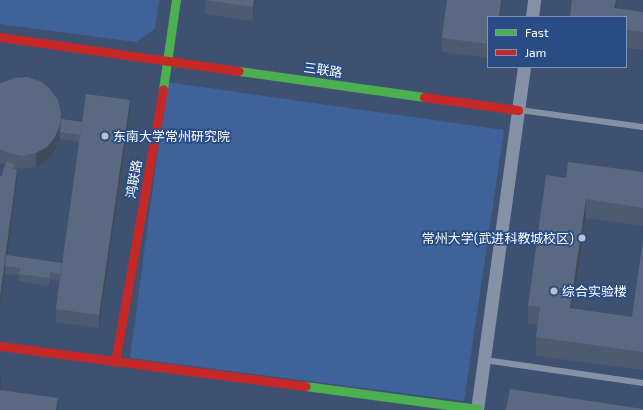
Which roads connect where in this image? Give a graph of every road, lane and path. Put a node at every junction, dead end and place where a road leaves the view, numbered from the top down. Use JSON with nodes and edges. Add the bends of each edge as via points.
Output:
{"nodes":[{"id":1,"x":176,"y":0,"type":"edge"},
{"id":2,"x":534,"y":0,"type":"edge"},
{"id":3,"x":532,"y":16,"type":"edge"},
{"id":4,"x":0,"y":37,"type":"edge"},
{"id":5,"x":168,"y":61,"type":"junction"},
{"id":6,"x":524,"y":68,"type":"edge"},
{"id":7,"x":518,"y":110,"type":"junction"},
{"id":8,"x":643,"y":127,"type":"edge"},
{"id":9,"x":0,"y":346,"type":"edge"},
{"id":10,"x":485,"y":360,"type":"junction"},
{"id":11,"x":115,"y":362,"type":"junction"},
{"id":12,"x":643,"y":383,"type":"edge"},
{"id":13,"x":477,"y":410,"type":"edge"}],
"edges":[{"from":1,"to":5,"type":"street","name":"鸿联路"},
{"from":2,"to":3,"type":"street"},
{"from":4,"to":5,"type":"street","name":"三联路"},
{"from":5,"to":7,"type":"street","name":"三联路"},
{"from":5,"to":11,"type":"street","name":"鸿联路"},
{"from":6,"to":7,"type":"street"},
{"from":7,"to":8,"type":"lane","name":"三联路"},
{"from":7,"to":10,"type":"street"},
{"from":9,"to":11,"type":"street"},
{"from":10,"to":12,"type":"lane"},
{"from":10,"to":13,"type":"street"},
{"from":11,"to":13,"type":"street"}]}
